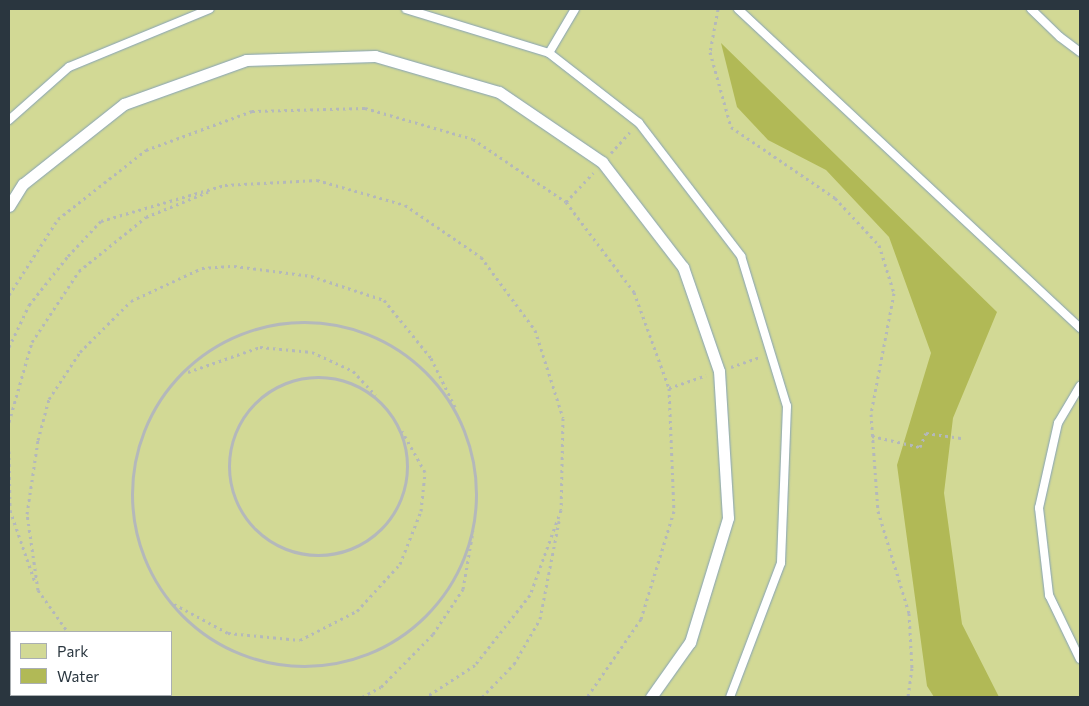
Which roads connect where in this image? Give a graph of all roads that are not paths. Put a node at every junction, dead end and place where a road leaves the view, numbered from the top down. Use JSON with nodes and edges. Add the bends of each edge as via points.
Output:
{"nodes":[{"id":1,"x":210,"y":9,"type":"edge"},
{"id":2,"x":406,"y":9,"type":"edge"},
{"id":3,"x":575,"y":9,"type":"edge"},
{"id":4,"x":738,"y":9,"type":"edge"},
{"id":5,"x":1031,"y":9,"type":"edge"},
{"id":6,"x":1080,"y":52,"type":"edge"},
{"id":7,"x":549,"y":53,"type":"junction"},
{"id":8,"x":9,"y":120,"type":"edge"},
{"id":9,"x":9,"y":206,"type":"edge"},
{"id":10,"x":1080,"y":328,"type":"edge"},
{"id":11,"x":1080,"y":386,"type":"edge"},
{"id":12,"x":1080,"y":659,"type":"edge"},
{"id":13,"x":651,"y":697,"type":"edge"},
{"id":14,"x":730,"y":697,"type":"edge"}],
"edges":[{"from":1,"to":8,"type":"lane","via":[[69,67]]},
{"from":2,"to":7,"type":"lane"},
{"from":3,"to":7,"type":"lane"},
{"from":4,"to":10,"type":"lane"},
{"from":5,"to":6,"type":"lane"},
{"from":7,"to":14,"type":"lane","via":[[639,123],[741,256],[787,406],[781,563]]},
{"from":9,"to":13,"type":"street","via":[[23,184],[124,104],[246,60],[375,56],[499,92],[602,162],[683,267],[719,371],[728,518],[690,642]]},
{"from":11,"to":12,"type":"lane","via":[[1058,424],[1039,508],[1049,595]]}]}
